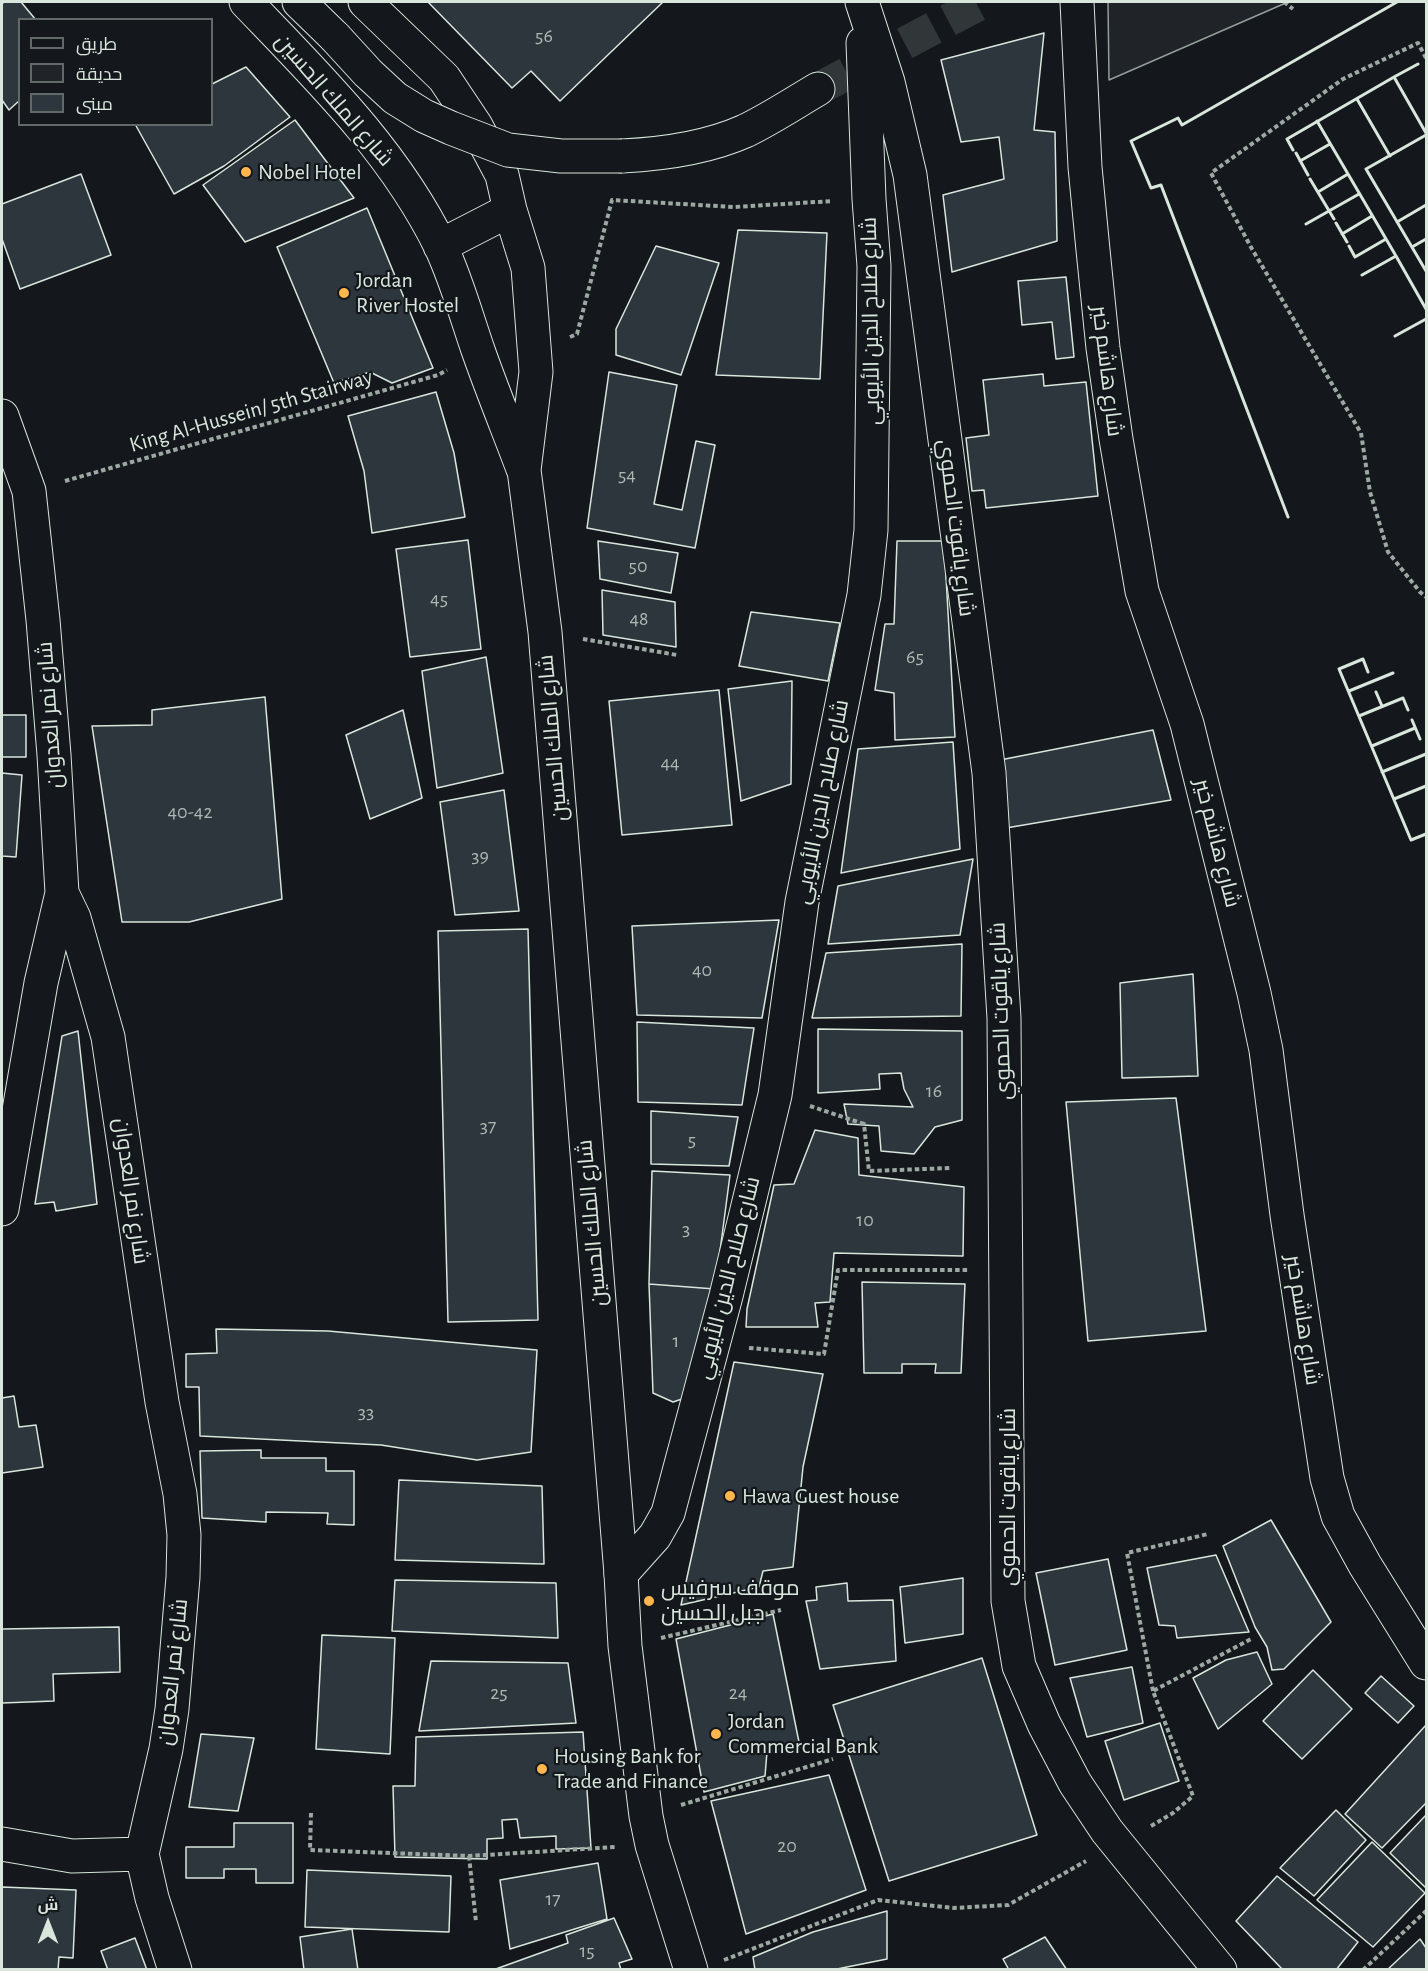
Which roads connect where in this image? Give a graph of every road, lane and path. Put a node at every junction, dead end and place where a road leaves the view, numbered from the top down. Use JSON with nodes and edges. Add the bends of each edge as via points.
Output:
{"nodes":[{"id":1,"x":246,"y":2,"type":"edge"},
{"id":2,"x":299,"y":2,"type":"edge"},
{"id":3,"x":365,"y":2,"type":"edge"},
{"id":4,"x":861,"y":2,"type":"edge"},
{"id":5,"x":1077,"y":2,"type":"edge"},
{"id":6,"x":1284,"y":2,"type":"edge"},
{"id":7,"x":1293,"y":9,"type":"dead end"},
{"id":8,"x":1426,"y":58,"type":"edge"},
{"id":9,"x":818,"y":89,"type":"tunnel mouth"},
{"id":10,"x":869,"y":199,"type":"junction"},
{"id":11,"x":510,"y":210,"type":"junction"},
{"id":12,"x":441,"y":246,"type":"junction"},
{"id":13,"x":874,"y":266,"type":"junction"},
{"id":14,"x":923,"y":274,"type":"junction"},
{"id":15,"x":479,"y":353,"type":"junction"},
{"id":16,"x":535,"y":354,"type":"junction"},
{"id":17,"x":2,"y":416,"type":"edge"},
{"id":18,"x":524,"y":470,"type":"junction"},
{"id":19,"x":29,"y":491,"type":"junction"},
{"id":20,"x":1426,"y":597,"type":"edge"},
{"id":21,"x":545,"y":632,"type":"junction"},
{"id":22,"x":677,"y":655,"type":"dead end"},
{"id":23,"x":62,"y":893,"type":"junction"},
{"id":24,"x":775,"y":1095,"type":"junction"},
{"id":25,"x":952,"y":1168,"type":"dead end"},
{"id":26,"x":2,"y":1209,"type":"edge"},
{"id":27,"x":1007,"y":1270,"type":"junction"},
{"id":28,"x":712,"y":1346,"type":"junction"},
{"id":29,"x":1208,"y":1534,"type":"dead end"},
{"id":30,"x":621,"y":1574,"type":"junction"},
{"id":31,"x":781,"y":1610,"type":"dead end"},
{"id":32,"x":1251,"y":1639,"type":"dead end"},
{"id":33,"x":625,"y":1646,"type":"junction"},
{"id":34,"x":1426,"y":1663,"type":"edge"},
{"id":35,"x":1153,"y":1691,"type":"junction"},
{"id":36,"x":832,"y":1759,"type":"dead end"},
{"id":37,"x":311,"y":1813,"type":"dead end"},
{"id":38,"x":649,"y":1830,"type":"junction"},
{"id":39,"x":2,"y":1844,"type":"edge"},
{"id":40,"x":1118,"y":1844,"type":"junction"},
{"id":41,"x":142,"y":1854,"type":"junction"},
{"id":42,"x":468,"y":1856,"type":"junction"},
{"id":43,"x":1426,"y":1911,"type":"edge"},
{"id":44,"x":476,"y":1922,"type":"dead end"},
{"id":45,"x":723,"y":1961,"type":"dead end"},
{"id":46,"x":175,"y":1970,"type":"edge"},
{"id":47,"x":691,"y":1970,"type":"edge"},
{"id":48,"x":1220,"y":1970,"type":"edge"},
{"id":49,"x":1363,"y":1970,"type":"edge"}],
"edges":[{"from":1,"to":12,"type":"street","name":"شارع الملك الحسين","via":[[361,126],[394,168]]},
{"from":2,"to":9,"type":"street","bridge":true,"via":[[395,98],[424,116],[508,150],[561,156],[622,156],[710,144],[746,130]]},
{"from":3,"to":11,"type":"street","name":"شارع الملك الحسين","via":[[444,78],[502,175]]},
{"from":4,"to":10,"type":"street","name":"شارع صلاح الدين الأيوبي"},
{"from":4,"to":14,"type":"street","name":"شارع ياقوت الحموي","via":[[888,82],[910,175]]},
{"from":5,"to":34,"type":"street","name":"شارع هاشم خير","via":[[1085,166],[1102,348],[1118,451],[1142,591],[1187,724],[1266,1050],[1327,1478],[1338,1516]]},
{"from":6,"to":7,"type":"path"},
{"from":8,"to":20,"type":"path","via":[[1418,43],[1343,80],[1211,173],[1362,433],[1370,492],[1388,552]]},
{"from":10,"to":13,"type":"street","name":"شارع صلاح الدين الأيوبي"},
{"from":10,"to":16,"type":"path","via":[[734,207],[612,200],[577,334]]},
{"from":11,"to":12,"type":"street"},
{"from":11,"to":16,"type":"street","name":"شارع الملك الحسين","via":[[528,268]]},
{"from":12,"to":15,"type":"street","name":"شارع الملك الحسين"},
{"from":13,"to":14,"type":"street"},
{"from":13,"to":24,"type":"street","name":"شارع صلاح الدين الأيوبي","via":[[871,530],[864,595],[802,902]]},
{"from":14,"to":27,"type":"street","name":"شارع ياقوت الحموي","via":[[989,773],[1004,1018]]},
{"from":15,"to":18,"type":"street","name":"شارع الملك الحسين"},
{"from":15,"to":19,"type":"path","name":"King Al-Hussein/ 5th Stairway","via":[[438,375]]},
{"from":16,"to":18,"type":"street","name":"شارع الملك الحسين"},
{"from":17,"to":19,"type":"street","name":"شارع نمر العدوان"},
{"from":18,"to":21,"type":"street","name":"شارع الملك الحسين"},
{"from":19,"to":23,"type":"street","name":"شارع نمر العدوان","via":[[44,620]]},
{"from":21,"to":22,"type":"path"},
{"from":21,"to":30,"type":"street","name":"شارع الملك الحسين"},
{"from":23,"to":26,"type":"street","via":[[41,983]]},
{"from":23,"to":41,"type":"street","name":"شارع نمر العدوان","via":[[74,918],[108,1036],[184,1535],[172,1709]]},
{"from":24,"to":25,"type":"path","via":[[864,1124],[869,1171]]},
{"from":24,"to":28,"type":"street","name":"شارع صلاح الدين الأيوبي"},
{"from":27,"to":28,"type":"path","via":[[838,1270],[824,1354]]},
{"from":27,"to":40,"type":"street","name":"شارع ياقوت الحموي","via":[[1008,1602],[1020,1666],[1075,1783]]},
{"from":28,"to":30,"type":"street","name":"شارع صلاح الدين الأيوبي","via":[[668,1513],[655,1536]]},
{"from":29,"to":35,"type":"path","via":[[1127,1553]]},
{"from":30,"to":33,"type":"street","name":"شارع الملك الحسين"},
{"from":31,"to":33,"type":"path"},
{"from":32,"to":35,"type":"path"},
{"from":33,"to":38,"type":"street","name":"شارع الملك الحسين"},
{"from":35,"to":40,"type":"path","via":[[1193,1796],[1173,1813]]},
{"from":36,"to":38,"type":"path"},
{"from":37,"to":42,"type":"path","via":[[310,1850]]},
{"from":38,"to":42,"type":"path"},
{"from":38,"to":47,"type":"street","name":"شارع الملك الحسين"},
{"from":39,"to":41,"type":"street","via":[[72,1856]]},
{"from":40,"to":45,"type":"path","via":[[1008,1905],[954,1908],[878,1900]]},
{"from":40,"to":48,"type":"street","name":"شارع ياقوت الحموي"},
{"from":41,"to":46,"type":"street","name":"شارع نمر العدوان"},
{"from":42,"to":44,"type":"path"},
{"from":43,"to":49,"type":"path"}]}
